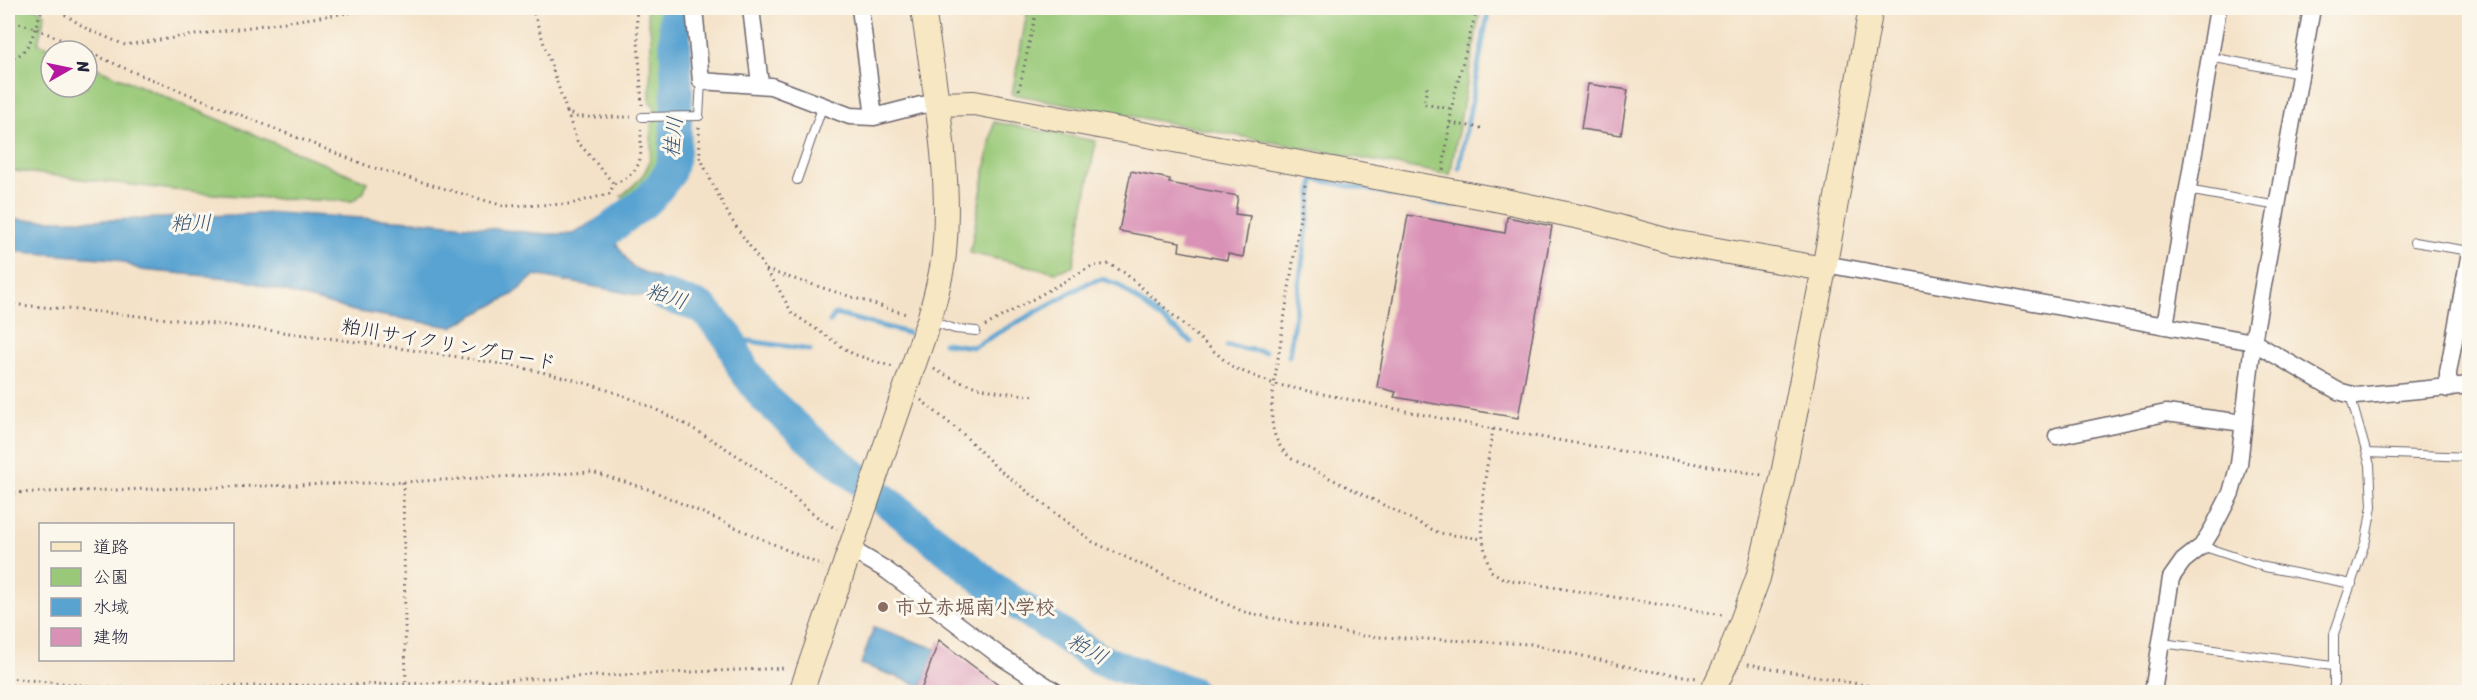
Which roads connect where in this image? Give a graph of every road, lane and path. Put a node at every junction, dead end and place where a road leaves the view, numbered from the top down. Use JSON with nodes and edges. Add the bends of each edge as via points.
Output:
{"nodes":[{"id":1,"x":43,"y":8,"type":"edge"},
{"id":2,"x":55,"y":8,"type":"edge"},
{"id":3,"x":382,"y":8,"type":"edge"},
{"id":4,"x":532,"y":8,"type":"edge"},
{"id":5,"x":636,"y":8,"type":"edge"},
{"id":6,"x":694,"y":8,"type":"edge"},
{"id":7,"x":751,"y":8,"type":"edge"},
{"id":8,"x":860,"y":8,"type":"edge"},
{"id":9,"x":923,"y":8,"type":"edge"},
{"id":10,"x":1476,"y":8,"type":"edge"},
{"id":11,"x":1871,"y":8,"type":"edge"},
{"id":12,"x":2218,"y":8,"type":"edge"},
{"id":13,"x":2312,"y":8,"type":"edge"},
{"id":14,"x":1036,"y":12,"type":"dead end"},
{"id":15,"x":8,"y":20,"type":"edge"},
{"id":16,"x":35,"y":28,"type":"junction"},
{"id":17,"x":2210,"y":57,"type":"junction"},
{"id":18,"x":8,"y":60,"type":"edge"},
{"id":19,"x":2301,"y":74,"type":"junction"},
{"id":20,"x":701,"y":81,"type":"junction"},
{"id":21,"x":760,"y":84,"type":"junction"},
{"id":22,"x":1426,"y":87,"type":"dead end"},
{"id":23,"x":1018,"y":95,"type":"dead end"},
{"id":24,"x":937,"y":104,"type":"junction"},
{"id":25,"x":823,"y":105,"type":"junction"},
{"id":26,"x":1452,"y":109,"type":"junction"},
{"id":27,"x":567,"y":111,"type":"junction"},
{"id":28,"x":696,"y":116,"type":"junction"},
{"id":29,"x":646,"y":117,"type":"junction"},
{"id":30,"x":874,"y":117,"type":"junction"},
{"id":31,"x":1450,"y":122,"type":"junction"},
{"id":32,"x":1481,"y":129,"type":"dead end"},
{"id":33,"x":1308,"y":165,"type":"junction"},
{"id":34,"x":1442,"y":174,"type":"dead end"},
{"id":35,"x":797,"y":180,"type":"dead end"},
{"id":36,"x":614,"y":184,"type":"junction"},
{"id":37,"x":2187,"y":190,"type":"junction"},
{"id":38,"x":2278,"y":206,"type":"junction"},
{"id":39,"x":2414,"y":242,"type":"dead end"},
{"id":40,"x":2469,"y":251,"type":"edge"},
{"id":41,"x":1825,"y":266,"type":"junction"},
{"id":42,"x":765,"y":270,"type":"junction"},
{"id":43,"x":8,"y":304,"type":"edge"},
{"id":44,"x":929,"y":320,"type":"junction"},
{"id":45,"x":2165,"y":326,"type":"junction"},
{"id":46,"x":976,"y":331,"type":"joint"},
{"id":47,"x":2253,"y":342,"type":"junction"},
{"id":48,"x":909,"y":379,"type":"junction"},
{"id":49,"x":1274,"y":384,"type":"junction"},
{"id":50,"x":2469,"y":385,"type":"edge"},
{"id":51,"x":2448,"y":389,"type":"junction"},
{"id":52,"x":2350,"y":395,"type":"junction"},
{"id":53,"x":1035,"y":396,"type":"dead end"},
{"id":54,"x":2244,"y":423,"type":"junction"},
{"id":55,"x":1493,"y":429,"type":"junction"},
{"id":56,"x":2056,"y":436,"type":"dead end"},
{"id":57,"x":2367,"y":453,"type":"junction"},
{"id":58,"x":2469,"y":457,"type":"edge"},
{"id":59,"x":1782,"y":479,"type":"junction"},
{"id":60,"x":403,"y":482,"type":"junction"},
{"id":61,"x":8,"y":494,"type":"edge"},
{"id":62,"x":848,"y":536,"type":"junction"},
{"id":63,"x":1483,"y":539,"type":"junction"},
{"id":64,"x":2202,"y":546,"type":"junction"},
{"id":65,"x":840,"y":574,"type":"junction"},
{"id":66,"x":2352,"y":584,"type":"junction"},
{"id":67,"x":1743,"y":618,"type":"junction"},
{"id":68,"x":2162,"y":643,"type":"junction"},
{"id":69,"x":1728,"y":658,"type":"junction"},
{"id":70,"x":2332,"y":666,"type":"junction"},
{"id":71,"x":810,"y":667,"type":"junction"},
{"id":72,"x":8,"y":678,"type":"edge"},
{"id":73,"x":406,"y":684,"type":"junction"},
{"id":74,"x":1714,"y":688,"type":"edge"},
{"id":75,"x":111,"y":690,"type":"edge"},
{"id":76,"x":406,"y":693,"type":"edge"},
{"id":77,"x":801,"y":693,"type":"edge"},
{"id":78,"x":1056,"y":693,"type":"edge"},
{"id":79,"x":1903,"y":693,"type":"edge"},
{"id":80,"x":2154,"y":693,"type":"edge"},
{"id":81,"x":2334,"y":693,"type":"edge"}],
"edges":[{"from":1,"to":16,"type":"path"},
{"from":2,"to":3,"type":"path","via":[[87,29],[126,45]]},
{"from":4,"to":27,"type":"path"},
{"from":5,"to":29,"type":"path"},
{"from":6,"to":20,"type":"street"},
{"from":7,"to":21,"type":"street"},
{"from":8,"to":30,"type":"street"},
{"from":9,"to":24,"type":"street"},
{"from":10,"to":26,"type":"path"},
{"from":11,"to":41,"type":"street"},
{"from":12,"to":17,"type":"street"},
{"from":13,"to":19,"type":"street"},
{"from":14,"to":23,"type":"path"},
{"from":15,"to":16,"type":"path"},
{"from":16,"to":18,"type":"path","via":[[28,48]]},
{"from":16,"to":36,"type":"path","via":[[368,166],[504,206],[570,204],[609,194]]},
{"from":17,"to":19,"type":"lane"},
{"from":17,"to":37,"type":"street"},
{"from":19,"to":38,"type":"street"},
{"from":20,"to":21,"type":"street"},
{"from":20,"to":28,"type":"lane"},
{"from":21,"to":25,"type":"street"},
{"from":22,"to":26,"type":"path","via":[[1424,104]]},
{"from":24,"to":30,"type":"street"},
{"from":24,"to":33,"type":"street","via":[[974,103]]},
{"from":24,"to":44,"type":"street","via":[[945,198],[944,245]]},
{"from":25,"to":30,"type":"street","via":[[850,116]]},
{"from":25,"to":35,"type":"lane"},
{"from":26,"to":31,"type":"path"},
{"from":27,"to":29,"type":"path","via":[[577,117]]},
{"from":27,"to":36,"type":"path","via":[[577,141]]},
{"from":28,"to":29,"type":"lane"},
{"from":28,"to":42,"type":"path","via":[[700,157],[731,219]]},
{"from":29,"to":36,"type":"path","via":[[639,165],[631,177]]},
{"from":31,"to":32,"type":"path"},
{"from":31,"to":34,"type":"path"},
{"from":33,"to":41,"type":"street","via":[[1583,218],[1672,242]]},
{"from":33,"to":49,"type":"path"},
{"from":37,"to":38,"type":"lane"},
{"from":37,"to":45,"type":"street"},
{"from":38,"to":47,"type":"street"},
{"from":39,"to":40,"type":"lane"},
{"from":40,"to":51,"type":"street"},
{"from":41,"to":45,"type":"street"},
{"from":41,"to":59,"type":"street"},
{"from":42,"to":44,"type":"path"},
{"from":42,"to":48,"type":"path","via":[[792,313],[853,354]]},
{"from":43,"to":62,"type":"path","name":"粕川サイクリングロード","via":[[267,328],[497,364],[584,383],[639,402],[733,451],[822,522]]},
{"from":44,"to":46,"type":"lane"},
{"from":44,"to":48,"type":"street"},
{"from":45,"to":47,"type":"street"},
{"from":46,"to":49,"type":"path","via":[[1092,266],[1109,264],[1144,287],[1232,367]]},
{"from":47,"to":52,"type":"street"},
{"from":47,"to":54,"type":"street"},
{"from":48,"to":53,"type":"path"},
{"from":48,"to":62,"type":"street"},
{"from":48,"to":74,"type":"path","via":[[998,468],[1093,542],[1244,612],[1361,636],[1531,644]]},
{"from":49,"to":55,"type":"path"},
{"from":49,"to":63,"type":"path","via":[[1270,416],[1274,439],[1292,459],[1439,533]]},
{"from":50,"to":51,"type":"street"},
{"from":51,"to":52,"type":"street"},
{"from":52,"to":57,"type":"lane"},
{"from":54,"to":56,"type":"street","via":[[2166,413]]},
{"from":54,"to":64,"type":"street","via":[[2231,493]]},
{"from":55,"to":59,"type":"path"},
{"from":55,"to":63,"type":"path","via":[[1482,507]]},
{"from":57,"to":58,"type":"lane"},
{"from":57,"to":66,"type":"lane","via":[[2372,506]]},
{"from":59,"to":67,"type":"street","via":[[1758,578]]},
{"from":60,"to":61,"type":"path"},
{"from":60,"to":65,"type":"path","via":[[592,472],[651,490]]},
{"from":60,"to":73,"type":"path"},
{"from":62,"to":65,"type":"street"},
{"from":62,"to":78,"type":"street","via":[[886,570]]},
{"from":63,"to":67,"type":"path","via":[[1491,571],[1504,579]]},
{"from":64,"to":66,"type":"lane","via":[[2265,567]]},
{"from":64,"to":68,"type":"street","via":[[2183,561],[2171,578]]},
{"from":65,"to":71,"type":"street"},
{"from":66,"to":70,"type":"lane","via":[[2334,634]]},
{"from":67,"to":69,"type":"street"},
{"from":68,"to":70,"type":"lane"},
{"from":68,"to":80,"type":"street"},
{"from":69,"to":74,"type":"street"},
{"from":69,"to":79,"type":"path","via":[[1781,672]]},
{"from":70,"to":81,"type":"lane"},
{"from":71,"to":73,"type":"path"},
{"from":71,"to":77,"type":"street"},
{"from":72,"to":75,"type":"path"},
{"from":73,"to":75,"type":"path"},
{"from":73,"to":76,"type":"path"}]}
